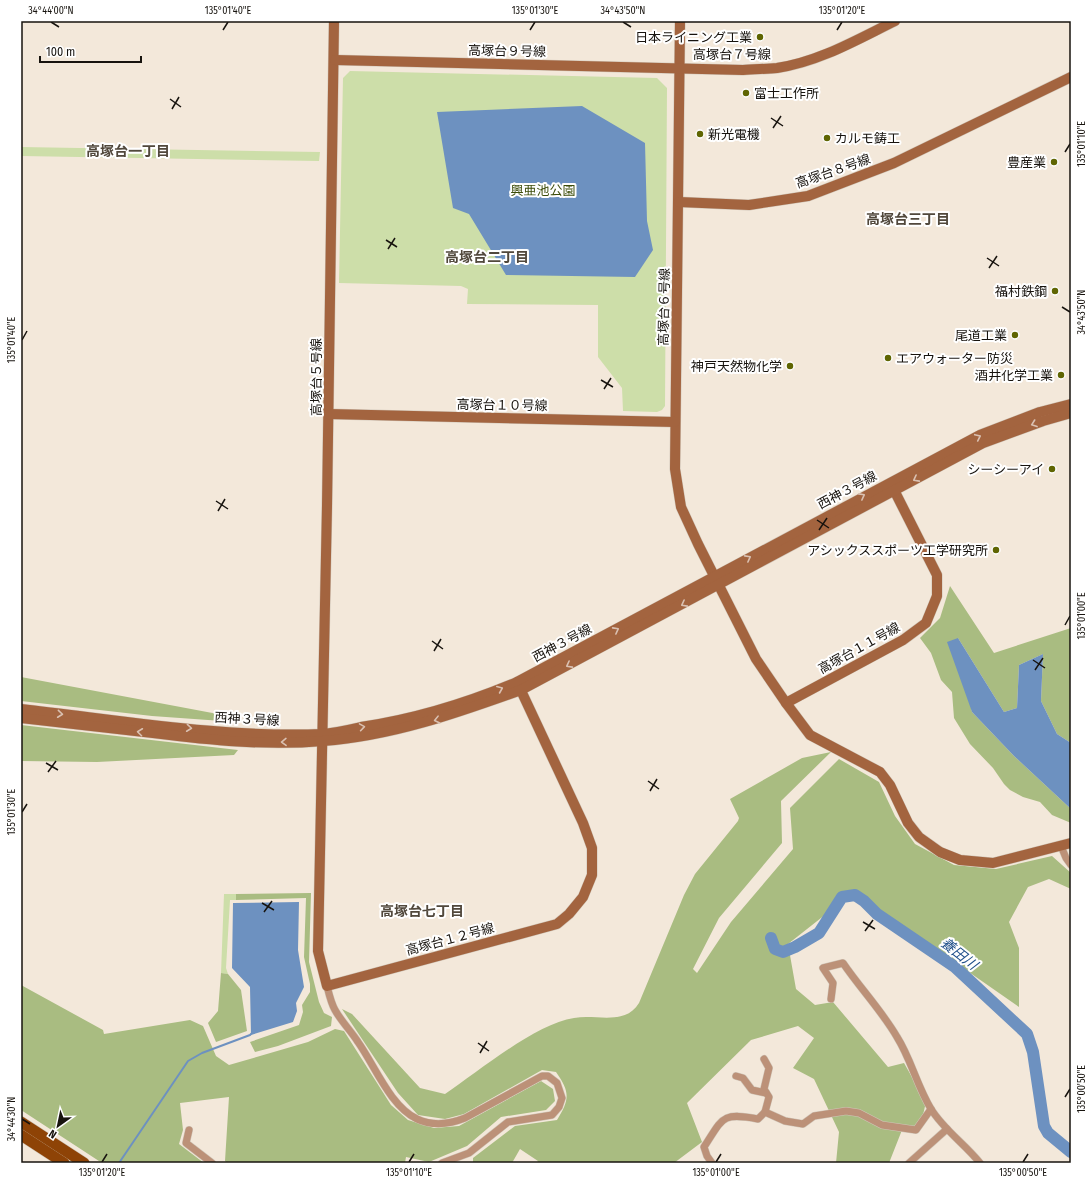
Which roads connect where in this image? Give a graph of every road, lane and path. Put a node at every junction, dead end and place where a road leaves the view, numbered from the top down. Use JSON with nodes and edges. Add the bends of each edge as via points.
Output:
{"nodes":[{"id":1,"x":334,"y":21,"type":"edge"},
{"id":2,"x":680,"y":21,"type":"edge"},
{"id":3,"x":896,"y":21,"type":"edge"},
{"id":4,"x":335,"y":60,"type":"junction"},
{"id":5,"x":679,"y":67,"type":"junction"},
{"id":6,"x":1071,"y":77,"type":"edge"},
{"id":7,"x":679,"y":202,"type":"junction"},
{"id":8,"x":1071,"y":404,"type":"edge"},
{"id":9,"x":1071,"y":413,"type":"edge"},
{"id":10,"x":328,"y":414,"type":"junction"},
{"id":11,"x":674,"y":422,"type":"junction"},
{"id":12,"x":892,"y":486,"type":"junction"},
{"id":13,"x":716,"y":581,"type":"junction"},
{"id":14,"x":519,"y":686,"type":"junction"},
{"id":15,"x":786,"y":703,"type":"junction"},
{"id":16,"x":21,"y":709,"type":"edge"},
{"id":17,"x":21,"y":718,"type":"edge"},
{"id":18,"x":323,"y":738,"type":"junction"},
{"id":19,"x":1066,"y":845,"type":"edge"},
{"id":20,"x":1071,"y":865,"type":"edge"},
{"id":21,"x":327,"y":986,"type":"junction"},
{"id":22,"x":831,"y":999,"type":"dead end"},
{"id":23,"x":764,"y":1059,"type":"dead end"},
{"id":24,"x":736,"y":1076,"type":"dead end"},
{"id":25,"x":766,"y":1093,"type":"junction"},
{"id":26,"x":931,"y":1109,"type":"junction"},
{"id":27,"x":765,"y":1112,"type":"junction"},
{"id":28,"x":21,"y":1122,"type":"edge"},
{"id":29,"x":947,"y":1129,"type":"junction"},
{"id":30,"x":189,"y":1130,"type":"dead end"},
{"id":31,"x":21,"y":1135,"type":"edge"},
{"id":32,"x":64,"y":1163,"type":"edge"},
{"id":33,"x":84,"y":1163,"type":"edge"},
{"id":34,"x":212,"y":1163,"type":"edge"},
{"id":35,"x":442,"y":1163,"type":"edge"},
{"id":36,"x":712,"y":1163,"type":"edge"},
{"id":37,"x":909,"y":1163,"type":"edge"},
{"id":38,"x":980,"y":1163,"type":"edge"}],
"edges":[{"from":1,"to":4,"type":"street","name":"高塚台５号線"},
{"from":2,"to":5,"type":"street","name":"高塚台６号線"},
{"from":3,"to":5,"type":"street","name":"高塚台７号線","via":[[836,50],[778,68],[743,70]]},
{"from":4,"to":5,"type":"street","name":"高塚台９号線"},
{"from":4,"to":10,"type":"street","name":"高塚台５号線"},
{"from":5,"to":7,"type":"street","name":"高塚台６号線"},
{"from":6,"to":7,"type":"street","name":"高塚台８号線","via":[[894,163],[808,196],[749,205]]},
{"from":7,"to":11,"type":"street","name":"高塚台６号線"},
{"from":12,"to":8,"type":"street","name":"西神３号線","one_way":true,"via":[[980,435],[1040,412]]},
{"from":9,"to":12,"type":"street","name":"西神３号線","one_way":true,"via":[[984,443]]},
{"from":10,"to":11,"type":"street","name":"高塚台１０号線"},
{"from":10,"to":18,"type":"street","name":"高塚台５号線"},
{"from":11,"to":13,"type":"street","name":"高塚台６号線","via":[[675,469],[681,507]]},
{"from":12,"to":13,"type":"street","name":"西神３号線"},
{"from":12,"to":15,"type":"street","name":"高塚台１１号線","via":[[936,575],[937,596],[926,623],[903,640]]},
{"from":13,"to":14,"type":"street","name":"西神３号線"},
{"from":13,"to":15,"type":"street","via":[[756,659]]},
{"from":14,"to":18,"type":"street","name":"西神３号線","via":[[439,711]]},
{"from":14,"to":21,"type":"street","name":"高塚台１２号線","via":[[584,823],[592,848],[592,875],[583,897],[557,924]]},
{"from":15,"to":19,"type":"street","via":[[810,734],[880,772],[890,785],[908,823],[919,837],[940,852],[960,860],[993,863]]},
{"from":16,"to":18,"type":"street","name":"西神３号線","one_way":true,"via":[[199,729]]},
{"from":18,"to":17,"type":"street","name":"西神３号線","one_way":true,"via":[[261,743]]},
{"from":18,"to":21,"type":"street","via":[[318,951]]},
{"from":19,"to":20,"type":"street","via":[[1066,858]]},
{"from":21,"to":35,"type":"street","via":[[334,1009],[394,1099],[404,1110],[418,1119],[435,1123],[453,1123],[542,1076],[548,1076],[557,1083],[562,1098],[559,1108],[552,1115],[508,1122],[469,1153]]},
{"from":22,"to":26,"type":"street","via":[[833,983],[823,968],[843,963],[896,1035]]},
{"from":23,"to":25,"type":"street","via":[[769,1068],[765,1081]]},
{"from":24,"to":25,"type":"street","via":[[743,1078],[752,1090]]},
{"from":25,"to":27,"type":"street","via":[[769,1097]]},
{"from":26,"to":27,"type":"street","via":[[916,1130],[882,1125],[859,1113],[836,1112],[814,1116],[803,1124],[786,1121]]},
{"from":26,"to":29,"type":"street"},
{"from":27,"to":36,"type":"street","via":[[758,1119],[737,1115],[722,1120],[704,1147]]},
{"from":28,"to":33,"type":"main road"},
{"from":29,"to":37,"type":"street"},
{"from":29,"to":38,"type":"street"},
{"from":30,"to":34,"type":"street","via":[[186,1143]]},
{"from":31,"to":32,"type":"main road"}]}
